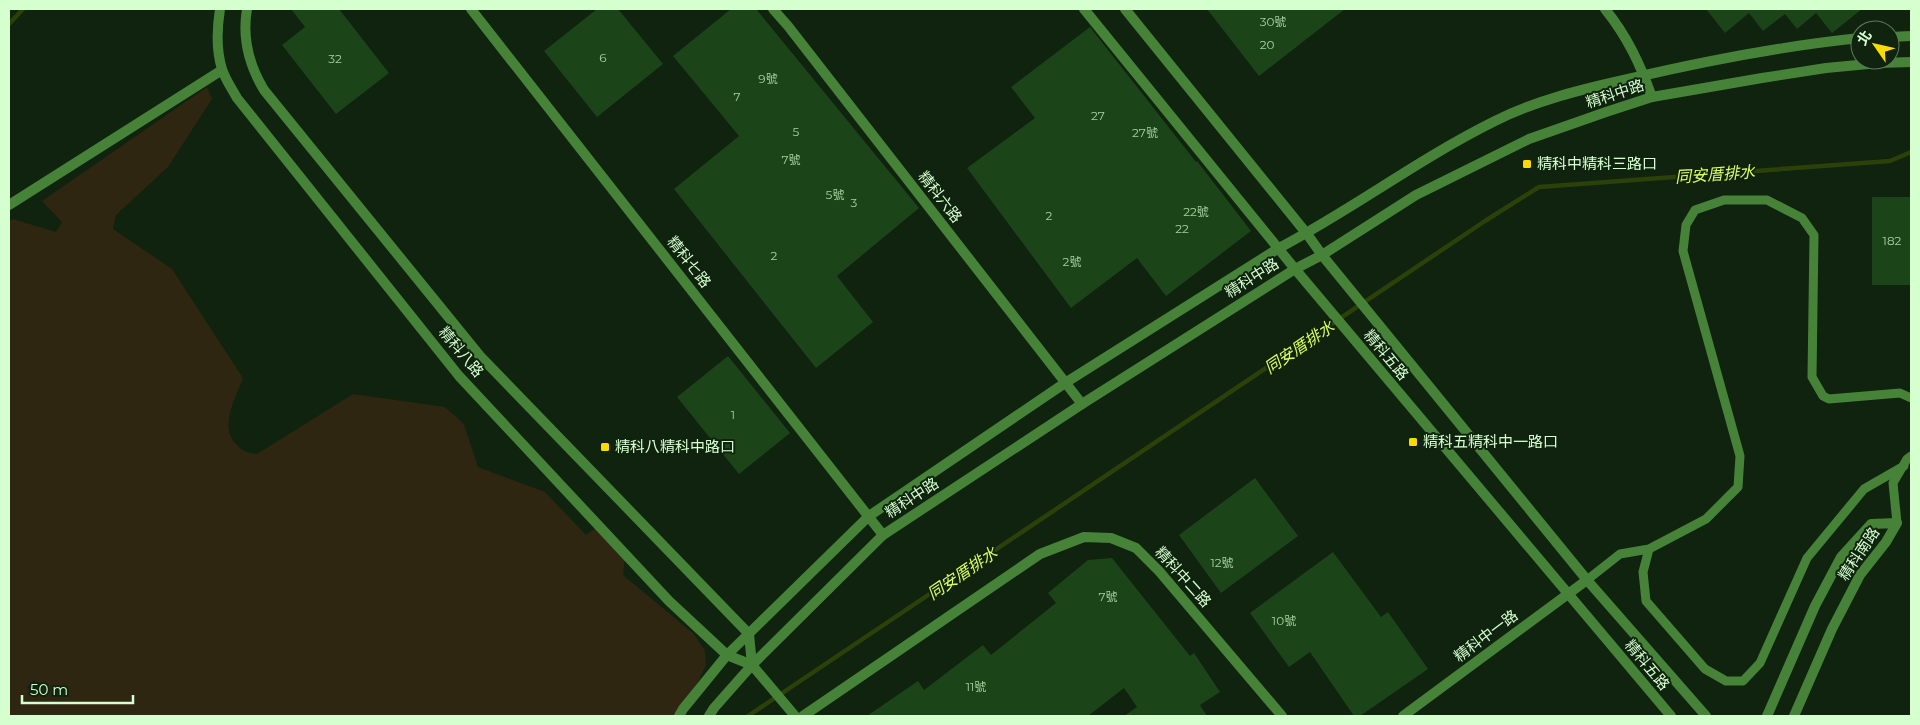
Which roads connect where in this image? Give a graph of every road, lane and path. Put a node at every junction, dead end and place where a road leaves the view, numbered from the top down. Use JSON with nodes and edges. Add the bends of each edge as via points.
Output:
{"nodes":[{"id":1,"x":220,"y":9,"type":"edge"},
{"id":2,"x":247,"y":9,"type":"edge"},
{"id":3,"x":471,"y":9,"type":"edge"},
{"id":4,"x":773,"y":9,"type":"edge"},
{"id":5,"x":1084,"y":9,"type":"edge"},
{"id":6,"x":1125,"y":9,"type":"edge"},
{"id":7,"x":1604,"y":9,"type":"edge"},
{"id":8,"x":1850,"y":39,"type":"edge"},
{"id":9,"x":1911,"y":62,"type":"edge"},
{"id":10,"x":222,"y":70,"type":"junction"},
{"id":11,"x":1644,"y":75,"type":"junction"},
{"id":12,"x":1652,"y":97,"type":"junction"},
{"id":13,"x":9,"y":205,"type":"edge"},
{"id":14,"x":1307,"y":234,"type":"junction"},
{"id":15,"x":1279,"y":248,"type":"junction"},
{"id":16,"x":1322,"y":255,"type":"junction"},
{"id":17,"x":1294,"y":269,"type":"junction"},
{"id":18,"x":1065,"y":383,"type":"junction"},
{"id":19,"x":1911,"y":398,"type":"edge"},
{"id":20,"x":1082,"y":404,"type":"junction"},
{"id":21,"x":1911,"y":456,"type":"edge"},
{"id":22,"x":1904,"y":466,"type":"junction"},
{"id":23,"x":869,"y":516,"type":"junction"},
{"id":24,"x":1897,"y":523,"type":"junction"},
{"id":25,"x":883,"y":535,"type":"junction"},
{"id":26,"x":1649,"y":549,"type":"junction"},
{"id":27,"x":1587,"y":580,"type":"junction"},
{"id":28,"x":1568,"y":594,"type":"junction"},
{"id":29,"x":750,"y":634,"type":"junction"},
{"id":30,"x":727,"y":655,"type":"junction"},
{"id":31,"x":752,"y":666,"type":"junction"},
{"id":32,"x":711,"y":712,"type":"edge"},
{"id":33,"x":679,"y":716,"type":"edge"},
{"id":34,"x":795,"y":716,"type":"edge"},
{"id":35,"x":803,"y":716,"type":"edge"},
{"id":36,"x":1282,"y":716,"type":"edge"},
{"id":37,"x":1403,"y":716,"type":"edge"},
{"id":38,"x":1670,"y":716,"type":"edge"},
{"id":39,"x":1706,"y":716,"type":"edge"},
{"id":40,"x":1767,"y":716,"type":"edge"},
{"id":41,"x":1794,"y":716,"type":"edge"}],
"edges":[{"from":1,"to":10,"type":"street","name":"精科八路","via":[[218,41]]},
{"from":2,"to":29,"type":"street","name":"精科八路","via":[[247,49],[264,90],[480,356]]},
{"from":3,"to":23,"type":"street","name":"精科七路"},
{"from":4,"to":18,"type":"street","name":"精科六路"},
{"from":5,"to":15,"type":"street","name":"精科五路"},
{"from":6,"to":14,"type":"street","name":"精科五路"},
{"from":7,"to":11,"type":"street","via":[[1622,30]]},
{"from":8,"to":11,"type":"street","name":"精科中路","via":[[1744,54]]},
{"from":9,"to":12,"type":"street","name":"精科中路","via":[[1826,68]]},
{"from":10,"to":13,"type":"street"},
{"from":10,"to":30,"type":"street","name":"精科八路","via":[[237,98],[459,376],[669,601]]},
{"from":11,"to":12,"type":"street"},
{"from":11,"to":14,"type":"street","name":"精科中路","via":[[1545,100],[1496,120],[1447,146]]},
{"from":12,"to":16,"type":"street","name":"精科中路","via":[[1529,139],[1416,195]]},
{"from":14,"to":15,"type":"street","name":"精科中路"},
{"from":14,"to":16,"type":"street","name":"精科五路"},
{"from":15,"to":17,"type":"street","name":"精科五路"},
{"from":15,"to":18,"type":"street","name":"精科中路"},
{"from":16,"to":17,"type":"street","name":"精科中路"},
{"from":16,"to":27,"type":"street","name":"精科五路"},
{"from":17,"to":20,"type":"street","name":"精科中路"},
{"from":17,"to":28,"type":"street","name":"精科五路"},
{"from":18,"to":20,"type":"street","name":"精科六路"},
{"from":18,"to":23,"type":"street","name":"精科中路"},
{"from":19,"to":26,"type":"lane","via":[[1900,393],[1829,400],[1823,396],[1812,377],[1814,235],[1802,218],[1767,200],[1724,200],[1695,210],[1686,225],[1683,251],[1740,456],[1738,487],[1706,519]]},
{"from":20,"to":25,"type":"street","name":"精科中路"},
{"from":21,"to":22,"type":"lane"},
{"from":22,"to":24,"type":"lane","via":[[1893,483]]},
{"from":22,"to":26,"type":"lane","via":[[1864,489],[1807,558],[1760,663],[1743,680],[1726,681],[1705,669],[1646,601],[1643,572]]},
{"from":23,"to":25,"type":"street","name":"精科七路"},
{"from":23,"to":29,"type":"street","name":"精科中路"},
{"from":24,"to":40,"type":"street","name":"精科南路","via":[[1871,524],[1841,557],[1815,606]]},
{"from":24,"to":41,"type":"street","name":"精科南路","via":[[1860,575]]},
{"from":25,"to":31,"type":"street","name":"精科中路"},
{"from":26,"to":27,"type":"lane","via":[[1620,554]]},
{"from":27,"to":28,"type":"street","name":"精科中一路"},
{"from":27,"to":39,"type":"street","name":"精科五路"},
{"from":28,"to":37,"type":"street","name":"精科中一路"},
{"from":28,"to":38,"type":"street","name":"精科五路"},
{"from":29,"to":30,"type":"street","name":"精科中路"},
{"from":29,"to":31,"type":"street"},
{"from":30,"to":31,"type":"street","name":"精科八路"},
{"from":30,"to":33,"type":"street","name":"精科中路"},
{"from":31,"to":32,"type":"street","name":"精科中路"},
{"from":31,"to":34,"type":"street","name":"精科八路"},
{"from":35,"to":36,"type":"street","name":"精科中二路","via":[[1040,554],[1084,537],[1111,538],[1136,548]]}]}
